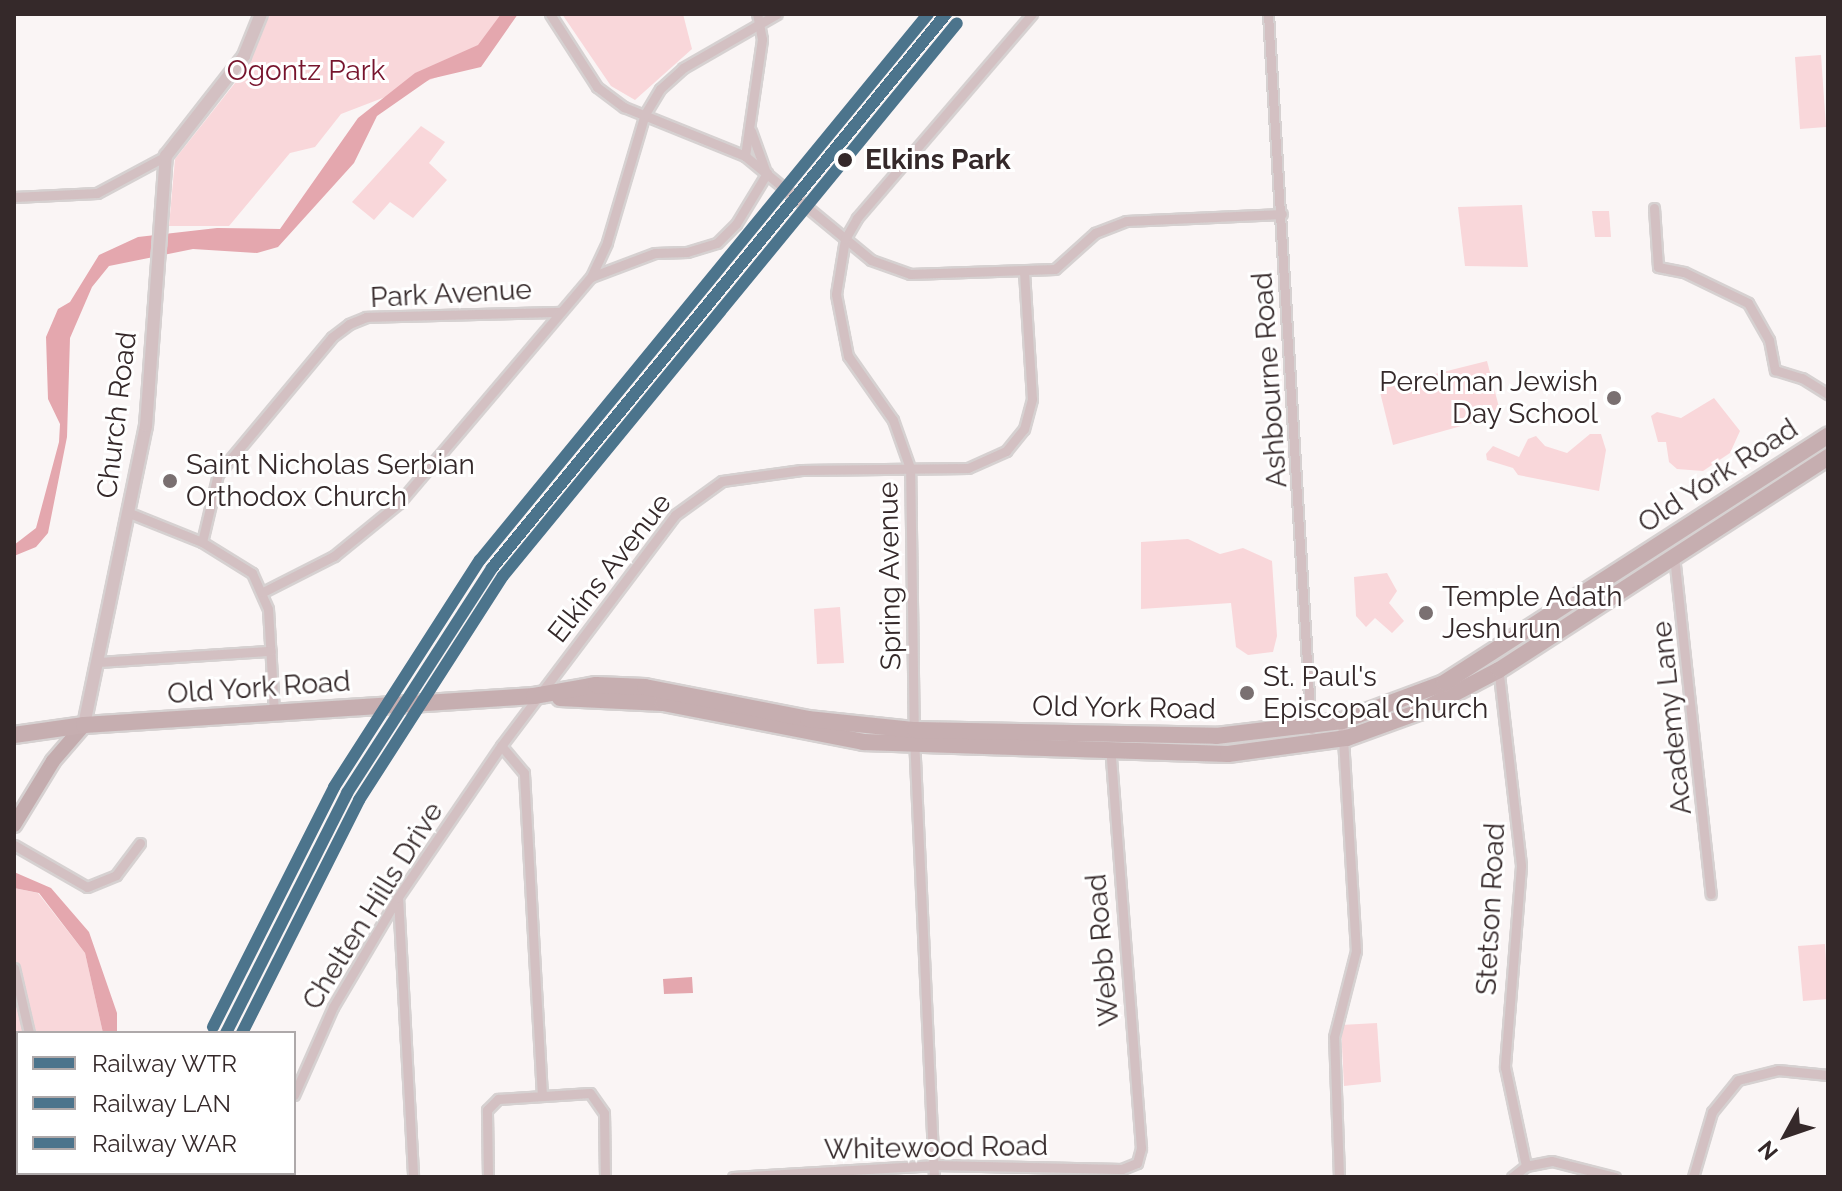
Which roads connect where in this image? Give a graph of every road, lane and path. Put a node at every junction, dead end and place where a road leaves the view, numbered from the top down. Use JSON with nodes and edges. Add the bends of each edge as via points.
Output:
{"nodes":[{"id":1,"x":261,"y":14,"type":"edge"},
{"id":2,"x":550,"y":14,"type":"edge"},
{"id":3,"x":777,"y":14,"type":"edge"},
{"id":4,"x":1032,"y":14,"type":"edge"},
{"id":5,"x":1268,"y":14,"type":"edge"},
{"id":6,"x":758,"y":19,"type":"edge"},
{"id":7,"x":645,"y":114,"type":"junction"},
{"id":8,"x":751,"y":131,"type":"junction"},
{"id":9,"x":166,"y":156,"type":"junction"},
{"id":10,"x":745,"y":156,"type":"junction"},
{"id":11,"x":767,"y":173,"type":"junction"},
{"id":12,"x":14,"y":197,"type":"edge"},
{"id":13,"x":1654,"y":208,"type":"dead end"},
{"id":14,"x":1282,"y":214,"type":"junction"},
{"id":15,"x":845,"y":239,"type":"junction"},
{"id":16,"x":1024,"y":272,"type":"junction"},
{"id":17,"x":591,"y":277,"type":"junction"},
{"id":18,"x":560,"y":312,"type":"junction"},
{"id":19,"x":1828,"y":394,"type":"edge"},
{"id":20,"x":1828,"y":436,"type":"edge"},
{"id":21,"x":1828,"y":457,"type":"edge"},
{"id":22,"x":910,"y":468,"type":"junction"},
{"id":23,"x":132,"y":514,"type":"junction"},
{"id":24,"x":1670,"y":538,"type":"junction"},
{"id":25,"x":202,"y":542,"type":"junction"},
{"id":26,"x":1674,"y":557,"type":"junction"},
{"id":27,"x":263,"y":592,"type":"junction"},
{"id":28,"x":271,"y":651,"type":"junction"},
{"id":29,"x":99,"y":662,"type":"junction"},
{"id":30,"x":1497,"y":662,"type":"junction"},
{"id":31,"x":534,"y":696,"type":"junction"},
{"id":32,"x":274,"y":713,"type":"junction"},
{"id":33,"x":14,"y":725,"type":"edge"},
{"id":34,"x":84,"y":725,"type":"junction"},
{"id":35,"x":1343,"y":730,"type":"junction"},
{"id":36,"x":1110,"y":733,"type":"junction"},
{"id":37,"x":14,"y":735,"type":"edge"},
{"id":38,"x":1312,"y":735,"type":"junction"},
{"id":39,"x":915,"y":737,"type":"junction"},
{"id":40,"x":501,"y":746,"type":"junction"},
{"id":41,"x":1109,"y":753,"type":"junction"},
{"id":42,"x":14,"y":825,"type":"edge"},
{"id":43,"x":140,"y":843,"type":"dead end"},
{"id":44,"x":14,"y":845,"type":"edge"},
{"id":45,"x":1711,"y":894,"type":"dead end"},
{"id":46,"x":398,"y":897,"type":"junction"},
{"id":47,"x":14,"y":968,"type":"edge"},
{"id":48,"x":29,"y":1031,"type":"edge"},
{"id":49,"x":1828,"y":1075,"type":"edge"},
{"id":50,"x":296,"y":1090,"type":"edge"},
{"id":51,"x":542,"y":1096,"type":"junction"},
{"id":52,"x":1137,"y":1163,"type":"joint"},
{"id":53,"x":933,"y":1165,"type":"junction"},
{"id":54,"x":1526,"y":1166,"type":"junction"},
{"id":55,"x":413,"y":1177,"type":"edge"},
{"id":56,"x":488,"y":1177,"type":"edge"},
{"id":57,"x":605,"y":1177,"type":"edge"},
{"id":58,"x":733,"y":1177,"type":"edge"},
{"id":59,"x":934,"y":1177,"type":"edge"},
{"id":60,"x":1339,"y":1177,"type":"edge"},
{"id":61,"x":1512,"y":1177,"type":"edge"},
{"id":62,"x":1615,"y":1177,"type":"edge"},
{"id":63,"x":1693,"y":1177,"type":"edge"}],
"edges":[{"from":1,"to":9,"type":"street","via":[[244,56]]},
{"from":2,"to":7,"type":"street","via":[[597,87],[624,107]]},
{"from":3,"to":6,"type":"street"},
{"from":4,"to":15,"type":"street"},
{"from":5,"to":14,"type":"street","name":"Ashbourne Road"},
{"from":6,"to":7,"type":"street","via":[[683,68],[660,89]]},
{"from":6,"to":8,"type":"street","via":[[762,39]]},
{"from":7,"to":10,"type":"street"},
{"from":7,"to":17,"type":"street","via":[[607,242]]},
{"from":8,"to":10,"type":"street"},
{"from":8,"to":11,"type":"street"},
{"from":9,"to":12,"type":"street","via":[[97,193]]},
{"from":9,"to":23,"type":"street","name":"Church Road","via":[[146,426]]},
{"from":10,"to":11,"type":"street"},
{"from":11,"to":15,"type":"street"},
{"from":11,"to":17,"type":"street","name":"Park Avenue","via":[[736,224],[717,243],[687,252],[655,253]]},
{"from":13,"to":19,"type":"street","via":[[1658,267],[1684,272],[1748,303],[1769,340],[1775,370]]},
{"from":14,"to":16,"type":"street","via":[[1126,221],[1095,233],[1055,269]]},
{"from":14,"to":38,"type":"street","name":"Ashbourne Road"},
{"from":15,"to":16,"type":"street","via":[[871,260],[910,274]]},
{"from":15,"to":22,"type":"street","name":"Spring Avenue","via":[[836,294],[841,336],[848,356],[893,420]]},
{"from":16,"to":22,"type":"street","name":"Elkins Avenue","via":[[1032,399],[1024,429],[1006,451],[982,466]]},
{"from":17,"to":18,"type":"street","name":"Park Avenue"},
{"from":18,"to":25,"type":"street","name":"Park Avenue","via":[[366,317],[349,324],[332,337],[218,474]]},
{"from":18,"to":27,"type":"street","via":[[368,533]]},
{"from":20,"to":24,"type":"highway","name":"Old York Road"},
{"from":21,"to":26,"type":"highway","name":"Old York Road"},
{"from":22,"to":31,"type":"street","name":"Elkins Avenue","via":[[761,472],[722,481],[695,497],[675,515]]},
{"from":22,"to":39,"type":"street","name":"Spring Avenue"},
{"from":23,"to":25,"type":"street"},
{"from":23,"to":29,"type":"street","name":"Church Road"},
{"from":24,"to":26,"type":"street","name":"Academy Lane"},
{"from":24,"to":30,"type":"highway","name":"Old York Road"},
{"from":25,"to":27,"type":"street","via":[[243,566]]},
{"from":26,"to":30,"type":"highway","name":"Old York Road"},
{"from":26,"to":45,"type":"street","name":"Academy Lane"},
{"from":27,"to":28,"type":"street"},
{"from":28,"to":29,"type":"street"},
{"from":28,"to":32,"type":"street"},
{"from":29,"to":34,"type":"street","name":"Church Road"},
{"from":30,"to":35,"type":"highway","name":"Old York Road"},
{"from":30,"to":54,"type":"street","name":"Stetson Road","via":[[1521,866],[1504,1053]]},
{"from":31,"to":32,"type":"highway","name":"Old York Road"},
{"from":31,"to":39,"type":"highway","name":"Old York Road","via":[[596,685],[645,687]]},
{"from":31,"to":40,"type":"street","name":"Elkins Avenue"},
{"from":32,"to":34,"type":"highway","name":"Old York Road"},
{"from":33,"to":34,"type":"highway","name":"Old York Road"},
{"from":34,"to":37,"type":"highway","name":"Old York Road"},
{"from":34,"to":42,"type":"main road","name":"Church Road","via":[[53,761]]},
{"from":35,"to":38,"type":"highway","name":"Old York Road"},
{"from":35,"to":60,"type":"street","via":[[1356,951],[1334,1037]]},
{"from":36,"to":38,"type":"highway","name":"Old York Road"},
{"from":36,"to":39,"type":"highway","name":"Old York Road"},
{"from":36,"to":41,"type":"street","name":"Webb Road"},
{"from":38,"to":41,"type":"highway","name":"Old York Road","via":[[1228,754]]},
{"from":39,"to":41,"type":"highway","name":"Old York Road"},
{"from":39,"to":53,"type":"street","name":"Spring Avenue"},
{"from":40,"to":46,"type":"street","name":"Chelten Hills Drive"},
{"from":40,"to":51,"type":"street","via":[[524,773]]},
{"from":41,"to":52,"type":"street","name":"Webb Road","via":[[1141,1148]]},
{"from":43,"to":44,"type":"street","via":[[116,875],[87,887]]},
{"from":46,"to":50,"type":"street","name":"Chelten Hills Drive","via":[[333,1007]]},
{"from":46,"to":55,"type":"street"},
{"from":47,"to":48,"type":"street"},
{"from":49,"to":63,"type":"street","via":[[1778,1070],[1738,1080],[1712,1112]]},
{"from":51,"to":56,"type":"street","via":[[498,1099],[487,1110]]},
{"from":51,"to":57,"type":"street","via":[[590,1093],[604,1113]]},
{"from":52,"to":53,"type":"street","name":"Whitewood Road","via":[[1122,1169]]},
{"from":53,"to":58,"type":"street","name":"Whitewood Road"},
{"from":53,"to":59,"type":"street","name":"Spring Avenue"},
{"from":54,"to":61,"type":"street"},
{"from":54,"to":62,"type":"street","via":[[1562,1162]]}]}
